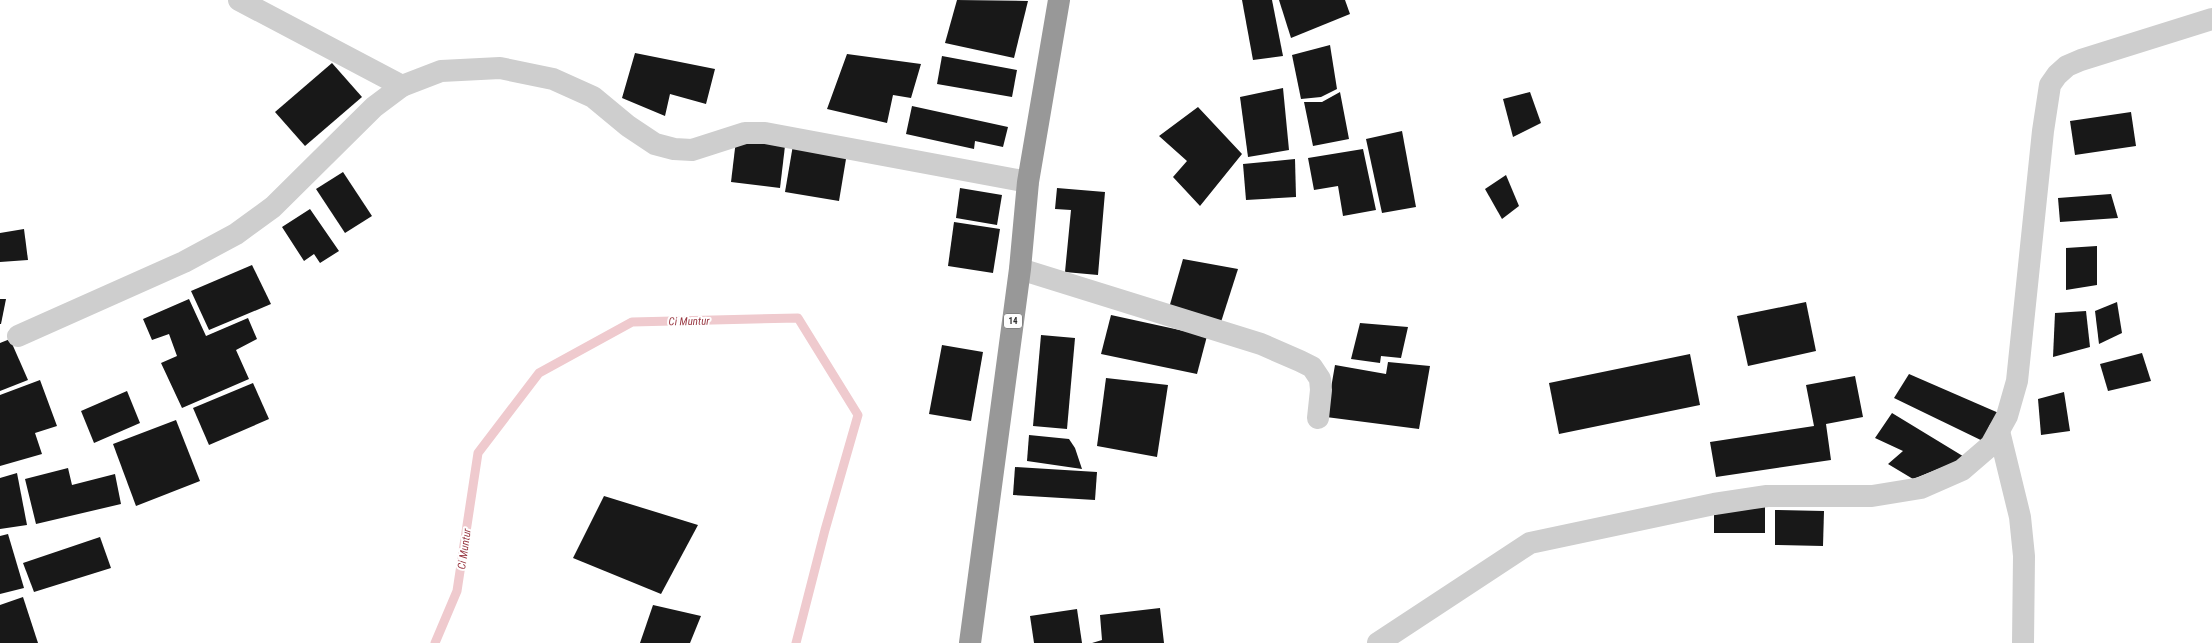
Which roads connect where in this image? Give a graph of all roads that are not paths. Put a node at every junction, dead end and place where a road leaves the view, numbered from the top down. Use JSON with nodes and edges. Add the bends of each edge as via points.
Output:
{"nodes":[{"id":1,"x":240,"y":0,"type":"edge"},
{"id":2,"x":1058,"y":0,"type":"edge"},
{"id":3,"x":2212,"y":19,"type":"edge"},
{"id":4,"x":402,"y":86,"type":"junction"},
{"id":5,"x":1028,"y":182,"type":"junction"},
{"id":6,"x":1020,"y":269,"type":"junction"},
{"id":7,"x":18,"y":336,"type":"dead end"},
{"id":8,"x":1318,"y":418,"type":"dead end"},
{"id":9,"x":1999,"y":431,"type":"junction"},
{"id":10,"x":970,"y":643,"type":"edge"},
{"id":11,"x":1378,"y":643,"type":"edge"},
{"id":12,"x":2023,"y":643,"type":"edge"}],
"edges":[{"from":1,"to":4,"type":"street"},
{"from":2,"to":5,"type":"highway","number":"14"},
{"from":3,"to":9,"type":"street","via":[[2081,60],[2067,66],[2050,85],[2017,381],[2007,416]]},
{"from":4,"to":5,"type":"street","via":[[441,72],[500,68],[553,78],[593,97],[655,144],[674,149],[692,150],[745,133],[764,133]]},
{"from":4,"to":7,"type":"street","via":[[374,107],[273,207],[236,234],[184,262]]},
{"from":5,"to":6,"type":"highway","number":"14"},
{"from":6,"to":8,"type":"street","via":[[1261,344],[1300,361],[1312,367],[1320,379],[1322,390]]},
{"from":6,"to":10,"type":"highway","number":"14"},
{"from":9,"to":11,"type":"street","via":[[1991,445],[1962,470],[1921,488],[1872,496],[1767,496],[1714,504],[1530,543]]},
{"from":9,"to":12,"type":"street","via":[[2020,517],[2024,556]]}]}
